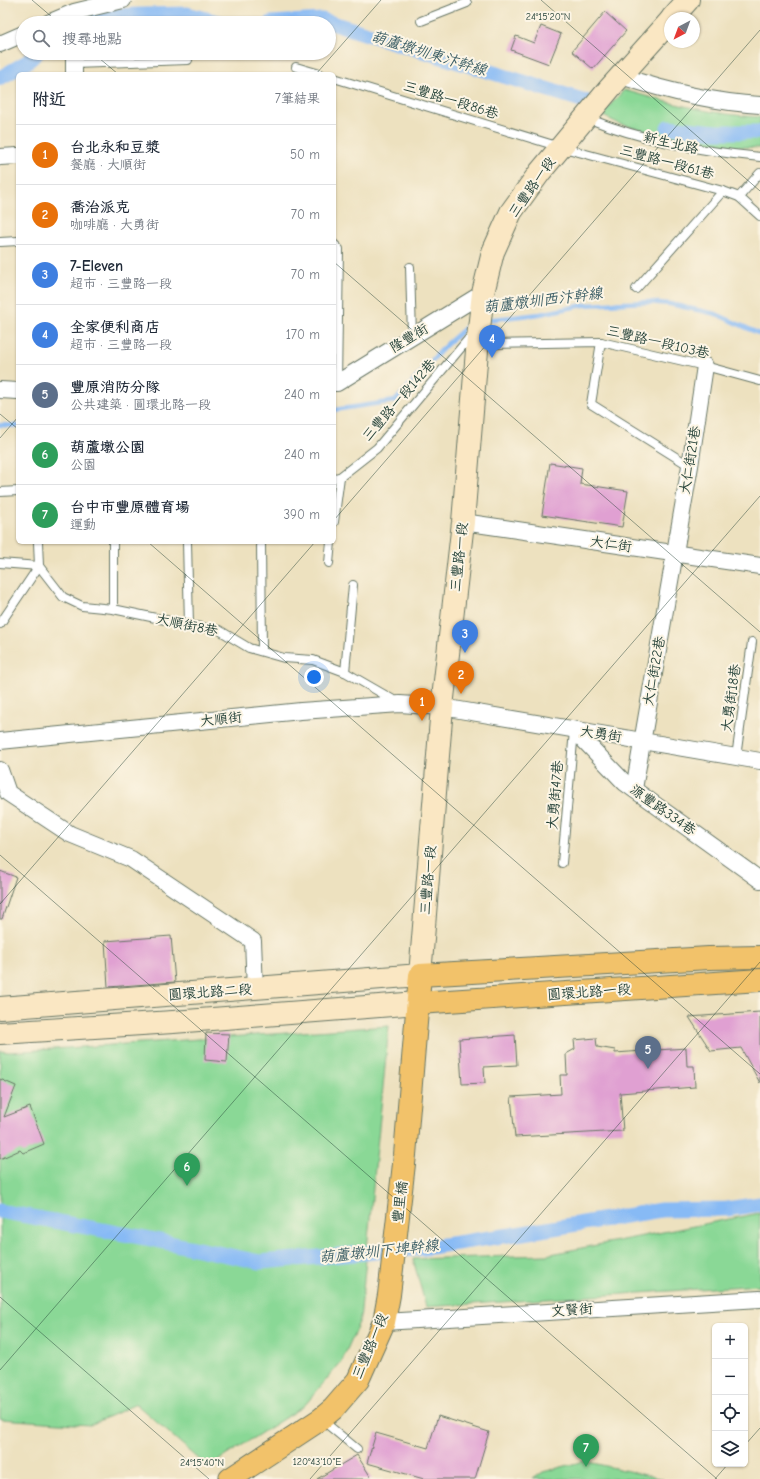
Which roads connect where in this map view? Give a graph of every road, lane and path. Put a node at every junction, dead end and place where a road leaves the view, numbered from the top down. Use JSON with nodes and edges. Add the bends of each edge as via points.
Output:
{"nodes":[{"id":1,"x":123,"y":0,"type":"edge"},
{"id":2,"x":688,"y":0,"type":"edge"},
{"id":3,"x":469,"y":1,"type":"edge"},
{"id":4,"x":677,"y":12,"type":"edge"},
{"id":5,"x":82,"y":16,"type":"edge"},
{"id":6,"x":422,"y":21,"type":"dead end"},
{"id":7,"x":664,"y":27,"type":"edge"},
{"id":8,"x":16,"y":37,"type":"edge"},
{"id":9,"x":0,"y":44,"type":"edge"},
{"id":10,"x":188,"y":60,"type":"dead end"},
{"id":11,"x":74,"y":64,"type":"edge"},
{"id":12,"x":296,"y":66,"type":"dead end"},
{"id":13,"x":314,"y":72,"type":"edge"},
{"id":14,"x":621,"y":76,"type":"junction"},
{"id":15,"x":336,"y":79,"type":"edge"},
{"id":16,"x":760,"y":105,"type":"edge"},
{"id":17,"x":584,"y":117,"type":"junction"},
{"id":18,"x":560,"y":147,"type":"junction"},
{"id":19,"x":16,"y":156,"type":"edge"},
{"id":20,"x":0,"y":157,"type":"edge"},
{"id":21,"x":760,"y":157,"type":"edge"},
{"id":22,"x":760,"y":173,"type":"edge"},
{"id":23,"x":723,"y":191,"type":"junction"},
{"id":24,"x":739,"y":197,"type":"junction"},
{"id":25,"x":760,"y":216,"type":"edge"},
{"id":26,"x":16,"y":241,"type":"edge"},
{"id":27,"x":0,"y":242,"type":"edge"},
{"id":28,"x":336,"y":246,"type":"edge"},
{"id":29,"x":410,"y":268,"type":"dead end"},
{"id":30,"x":636,"y":289,"type":"dead end"},
{"id":31,"x":483,"y":293,"type":"junction"},
{"id":32,"x":412,"y":336,"type":"junction"},
{"id":33,"x":478,"y":338,"type":"junction"},
{"id":34,"x":601,"y":342,"type":"junction"},
{"id":35,"x":336,"y":350,"type":"edge"},
{"id":36,"x":705,"y":366,"type":"junction"},
{"id":37,"x":760,"y":381,"type":"edge"},
{"id":38,"x":336,"y":382,"type":"edge"},
{"id":39,"x":0,"y":390,"type":"edge"},
{"id":40,"x":16,"y":391,"type":"edge"},
{"id":41,"x":690,"y":466,"type":"junction"},
{"id":42,"x":337,"y":477,"type":"edge"},
{"id":43,"x":16,"y":491,"type":"edge"},
{"id":44,"x":0,"y":492,"type":"edge"},
{"id":45,"x":336,"y":492,"type":"edge"},
{"id":46,"x":463,"y":522,"type":"junction"},
{"id":47,"x":38,"y":544,"type":"edge"},
{"id":48,"x":113,"y":544,"type":"edge"},
{"id":49,"x":187,"y":544,"type":"edge"},
{"id":50,"x":261,"y":544,"type":"edge"},
{"id":51,"x":331,"y":544,"type":"edge"},
{"id":52,"x":675,"y":553,"type":"junction"},
{"id":53,"x":0,"y":563,"type":"edge"},
{"id":54,"x":328,"y":563,"type":"dead end"},
{"id":55,"x":39,"y":566,"type":"junction"},
{"id":56,"x":760,"y":566,"type":"edge"},
{"id":57,"x":353,"y":585,"type":"dead end"},
{"id":58,"x":113,"y":609,"type":"junction"},
{"id":59,"x":0,"y":624,"type":"edge"},
{"id":60,"x":189,"y":625,"type":"junction"},
{"id":61,"x":752,"y":642,"type":"dead end"},
{"id":62,"x":262,"y":652,"type":"junction"},
{"id":63,"x":345,"y":672,"type":"junction"},
{"id":64,"x":400,"y":704,"type":"junction"},
{"id":65,"x":442,"y":707,"type":"junction"},
{"id":66,"x":574,"y":730,"type":"junction"},
{"id":67,"x":0,"y":741,"type":"edge"},
{"id":68,"x":642,"y":741,"type":"junction"},
{"id":69,"x":736,"y":757,"type":"junction"},
{"id":70,"x":760,"y":761,"type":"edge"},
{"id":71,"x":0,"y":770,"type":"edge"},
{"id":72,"x":634,"y":790,"type":"junction"},
{"id":73,"x":562,"y":863,"type":"dead end"},
{"id":74,"x":760,"y":880,"type":"edge"},
{"id":75,"x":760,"y":957,"type":"edge"},
{"id":76,"x":420,"y":975,"type":"junction"},
{"id":77,"x":760,"y":980,"type":"edge"},
{"id":78,"x":255,"y":989,"type":"junction"},
{"id":79,"x":418,"y":1003,"type":"junction"},
{"id":80,"x":0,"y":1008,"type":"edge"},
{"id":81,"x":0,"y":1033,"type":"edge"},
{"id":82,"x":405,"y":1155,"type":"joint"},
{"id":83,"x":389,"y":1295,"type":"joint"},
{"id":84,"x":760,"y":1298,"type":"edge"},
{"id":85,"x":384,"y":1322,"type":"junction"},
{"id":86,"x":321,"y":1419,"type":"junction"},
{"id":87,"x":357,"y":1449,"type":"dead end"},
{"id":88,"x":230,"y":1479,"type":"edge"}],
"edges":[{"from":1,"to":5,"type":"street"},
{"from":2,"to":4,"type":"street"},
{"from":3,"to":6,"type":"lane"},
{"from":7,"to":14,"type":"street","name":"三豐路一段"},
{"from":8,"to":9,"type":"street"},
{"from":10,"to":11,"type":"lane"},
{"from":12,"to":13,"type":"lane"},
{"from":14,"to":16,"type":"street","via":[[699,97]]},
{"from":14,"to":17,"type":"street","name":"三豐路一段"},
{"from":15,"to":18,"type":"lane","name":"三豐路一段86巷"},
{"from":17,"to":18,"type":"street","name":"三豐路一段"},
{"from":17,"to":21,"type":"lane","name":"新生北路","via":[[613,129],[660,142],[702,151]]},
{"from":18,"to":23,"type":"lane","name":"三豐路一段61巷"},
{"from":18,"to":31,"type":"street","name":"三豐路一段","via":[[511,212],[494,252]]},
{"from":19,"to":20,"type":"street"},
{"from":22,"to":24,"type":"lane"},
{"from":23,"to":24,"type":"lane","name":"三豐路一段61巷"},
{"from":23,"to":30,"type":"lane"},
{"from":24,"to":25,"type":"lane","name":"三豐路一段61巷"},
{"from":26,"to":27,"type":"lane"},
{"from":28,"to":35,"type":"lane","via":[[339,249]]},
{"from":29,"to":32,"type":"lane"},
{"from":31,"to":32,"type":"street","name":"隆豐街"},
{"from":31,"to":33,"type":"street","name":"三豐路一段"},
{"from":32,"to":38,"type":"street","name":"隆豐街"},
{"from":33,"to":34,"type":"lane","name":"三豐路一段103巷","via":[[495,344]]},
{"from":33,"to":42,"type":"lane","name":"三豐路一段142巷","via":[[470,337],[377,448]]},
{"from":33,"to":46,"type":"street","name":"三豐路一段"},
{"from":34,"to":36,"type":"lane","name":"三豐路一段103巷"},
{"from":34,"to":41,"type":"lane","via":[[590,404]]},
{"from":36,"to":37,"type":"lane","name":"三豐路一段103巷"},
{"from":36,"to":41,"type":"street","name":"大仁街21巷"},
{"from":39,"to":40,"type":"street"},
{"from":41,"to":52,"type":"street","name":"大仁街21巷"},
{"from":42,"to":45,"type":"lane"},
{"from":43,"to":44,"type":"lane"},
{"from":46,"to":52,"type":"street","name":"大仁街"},
{"from":46,"to":65,"type":"street","name":"三豐路一段"},
{"from":47,"to":55,"type":"lane"},
{"from":48,"to":58,"type":"lane"},
{"from":49,"to":60,"type":"lane"},
{"from":50,"to":62,"type":"lane"},
{"from":51,"to":54,"type":"lane"},
{"from":52,"to":56,"type":"street","name":"大仁街"},
{"from":52,"to":68,"type":"street","name":"大仁街22巷"},
{"from":53,"to":55,"type":"lane"},
{"from":55,"to":58,"type":"lane","name":"大順街8巷","via":[[63,597],[82,606]]},
{"from":55,"to":59,"type":"lane"},
{"from":57,"to":63,"type":"lane"},
{"from":58,"to":60,"type":"lane","name":"大順街8巷"},
{"from":60,"to":62,"type":"lane","name":"大順街8巷","via":[[219,630],[249,648]]},
{"from":61,"to":69,"type":"lane","name":"大勇街18巷"},
{"from":62,"to":63,"type":"lane","name":"大順街8巷","via":[[284,658],[313,660]]},
{"from":63,"to":64,"type":"lane","name":"大順街8巷"},
{"from":64,"to":65,"type":"street","name":"大順街"},
{"from":64,"to":67,"type":"street","name":"大順街"},
{"from":65,"to":66,"type":"street","name":"大勇街"},
{"from":65,"to":76,"type":"street","name":"三豐路一段"},
{"from":66,"to":68,"type":"street","name":"大勇街"},
{"from":66,"to":72,"type":"street","name":"源豐路334巷"},
{"from":66,"to":73,"type":"lane","name":"大勇街47巷"},
{"from":68,"to":69,"type":"street","name":"大勇街"},
{"from":68,"to":72,"type":"street","name":"大仁街22巷"},
{"from":69,"to":70,"type":"street","name":"大勇街"},
{"from":71,"to":78,"type":"street","via":[[8,793],[70,834],[131,859],[252,941]]},
{"from":72,"to":74,"type":"street","name":"源豐路334巷"},
{"from":75,"to":76,"type":"main road","name":"圓環北路一段"},
{"from":76,"to":78,"type":"street","name":"圓環北路二段"},
{"from":76,"to":79,"type":"main road","name":"三豐路一段"},
{"from":77,"to":79,"type":"main road","name":"圓環北路一段"},
{"from":78,"to":80,"type":"street","name":"圓環北路二段"},
{"from":79,"to":81,"type":"street","name":"圓環北路二段"},
{"from":79,"to":82,"type":"main road","name":"三豐路一段"},
{"from":82,"to":83,"type":"main road","name":"豐里橋"},
{"from":83,"to":85,"type":"main road","name":"三豐路一段"},
{"from":84,"to":85,"type":"street","name":"文賢街"},
{"from":85,"to":86,"type":"main road","name":"三豐路一段","via":[[358,1380]]},
{"from":86,"to":87,"type":"lane"},
{"from":86,"to":88,"type":"main road","name":"三豐路一段"}]}
